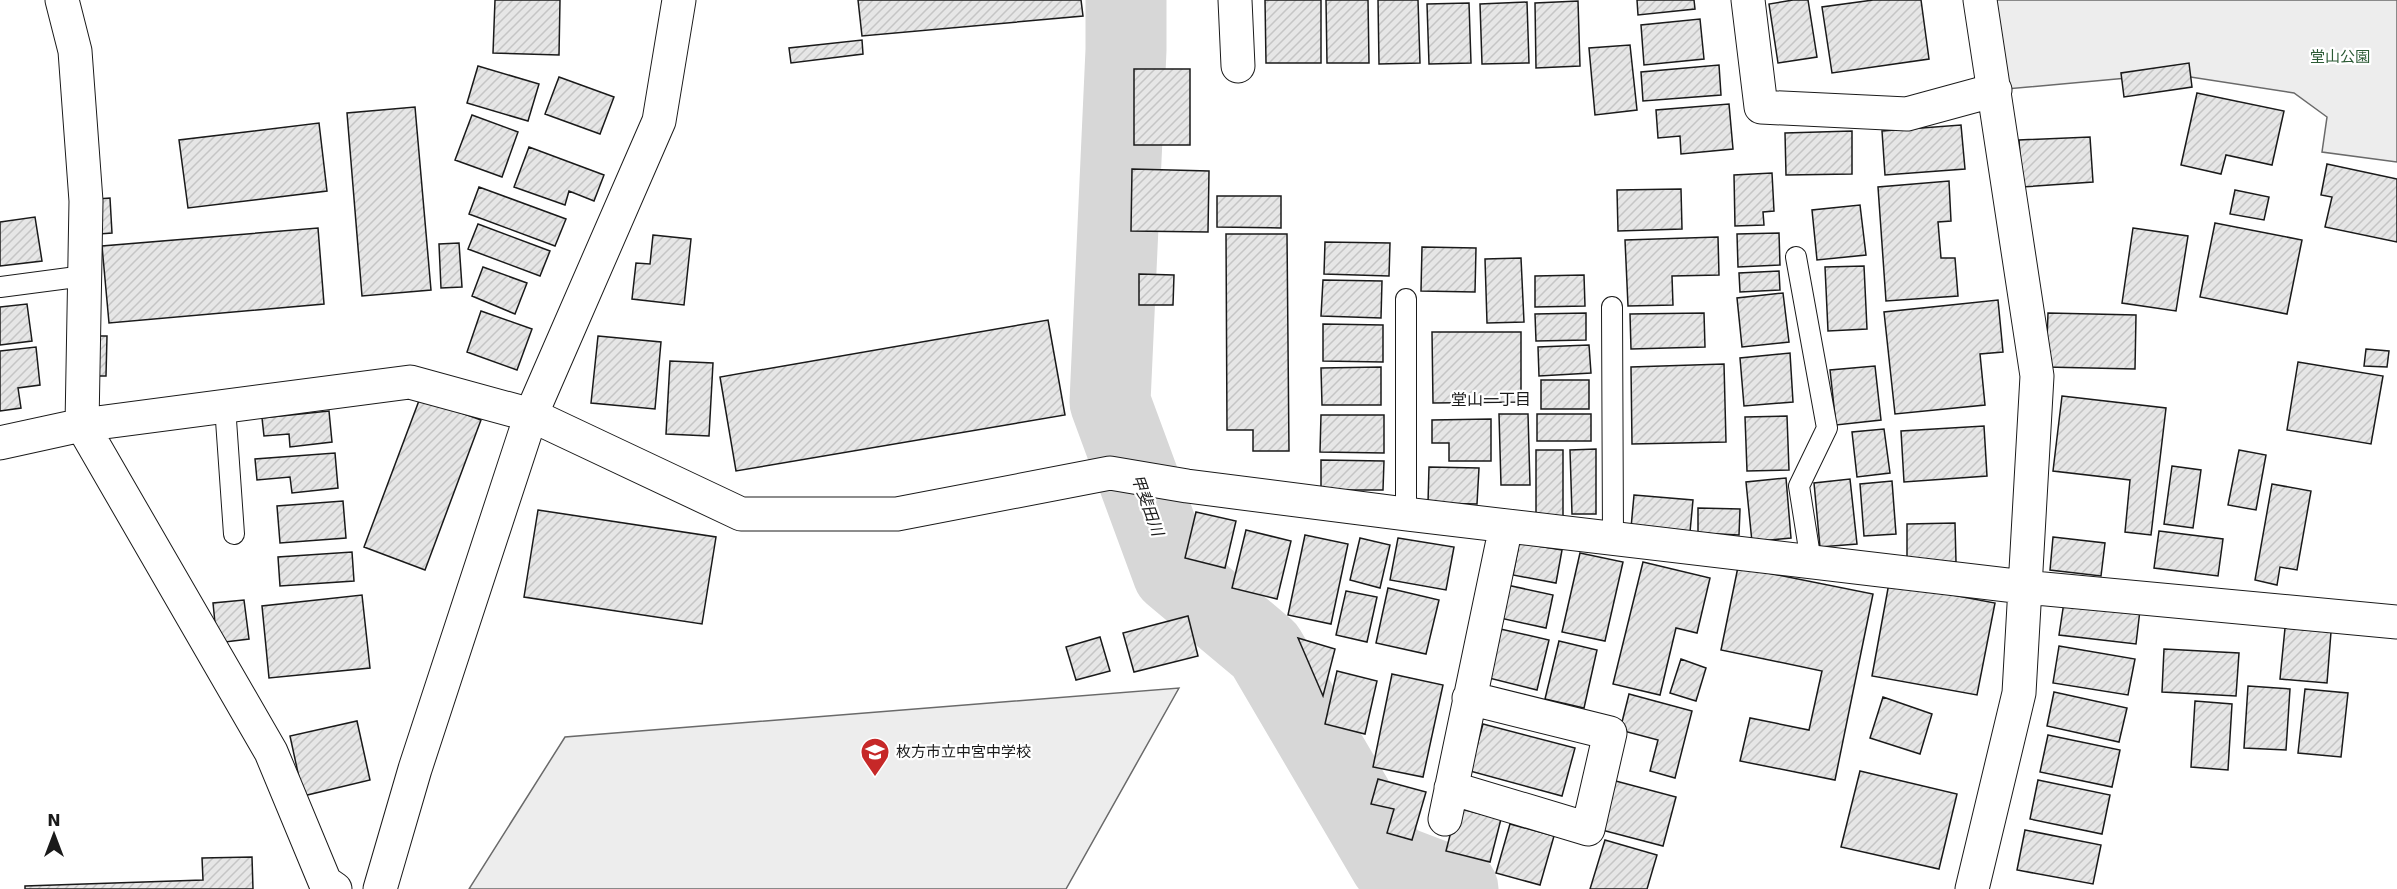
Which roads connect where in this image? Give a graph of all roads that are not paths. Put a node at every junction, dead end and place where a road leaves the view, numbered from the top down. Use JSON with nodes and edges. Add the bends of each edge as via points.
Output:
{"nodes":[{"id":1,"x":62,"y":0,"type":"edge"},
{"id":2,"x":679,"y":0,"type":"edge"},
{"id":3,"x":1235,"y":0,"type":"edge"},
{"id":4,"x":1748,"y":0,"type":"edge"},
{"id":5,"x":1980,"y":0,"type":"edge"},
{"id":6,"x":1238,"y":66,"type":"dead end"},
{"id":7,"x":1995,"y":90,"type":"junction"},
{"id":8,"x":1796,"y":257,"type":"dead end"},
{"id":9,"x":84,"y":276,"type":"junction"},
{"id":10,"x":0,"y":287,"type":"edge"},
{"id":11,"x":1407,"y":299,"type":"dead end"},
{"id":12,"x":1612,"y":307,"type":"dead end"},
{"id":13,"x":225,"y":406,"type":"junction"},
{"id":14,"x":531,"y":415,"type":"junction"},
{"id":15,"x":82,"y":425,"type":"junction"},
{"id":16,"x":0,"y":443,"type":"edge"},
{"id":17,"x":1407,"y":514,"type":"junction"},
{"id":18,"x":1506,"y":526,"type":"junction"},
{"id":19,"x":234,"y":534,"type":"dead end"},
{"id":20,"x":1613,"y":538,"type":"junction"},
{"id":21,"x":1810,"y":562,"type":"junction"},
{"id":22,"x":2024,"y":587,"type":"junction"},
{"id":23,"x":2397,"y":622,"type":"edge"},
{"id":24,"x":1469,"y":698,"type":"junction"},
{"id":25,"x":335,"y":889,"type":"edge"},
{"id":26,"x":380,"y":889,"type":"edge"},
{"id":27,"x":1972,"y":889,"type":"edge"}],
"edges":[{"from":1,"to":9,"type":"street","via":[[75,51],[86,201]]},
{"from":2,"to":14,"type":"street","via":[[659,121]]},
{"from":3,"to":6,"type":"street"},
{"from":4,"to":7,"type":"street","via":[[1761,107],[1907,114]]},
{"from":5,"to":7,"type":"street"},
{"from":7,"to":22,"type":"street","via":[[2037,376]]},
{"from":8,"to":21,"type":"lane","via":[[1827,428],[1799,486]]},
{"from":9,"to":10,"type":"lane"},
{"from":9,"to":15,"type":"street"},
{"from":11,"to":17,"type":"lane"},
{"from":12,"to":20,"type":"lane"},
{"from":13,"to":14,"type":"street","via":[[410,382]]},
{"from":13,"to":15,"type":"street"},
{"from":13,"to":19,"type":"lane"},
{"from":14,"to":17,"type":"street","via":[[741,514],[897,514],[1110,473]]},
{"from":14,"to":26,"type":"street","via":[[415,769]]},
{"from":15,"to":16,"type":"street"},
{"from":15,"to":25,"type":"street","via":[[271,752],[325,882]]},
{"from":17,"to":18,"type":"street"},
{"from":18,"to":20,"type":"street"},
{"from":18,"to":24,"type":"street"},
{"from":20,"to":21,"type":"street"},
{"from":21,"to":22,"type":"street"},
{"from":22,"to":23,"type":"street"},
{"from":22,"to":27,"type":"street","via":[[2019,693]]},
{"from":24,"to":24,"type":"street","via":[[1448,803],[1588,829],[1610,733]]}]}
